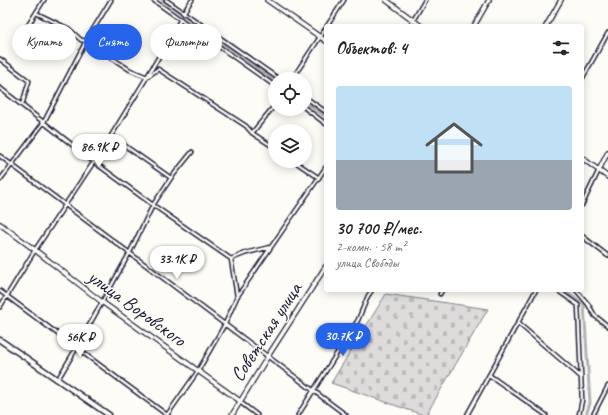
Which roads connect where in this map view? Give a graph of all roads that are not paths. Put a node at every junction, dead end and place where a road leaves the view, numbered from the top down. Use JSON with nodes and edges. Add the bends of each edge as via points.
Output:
{"nodes":[{"id":1,"x":44,"y":0,"type":"edge"},
{"id":2,"x":111,"y":0,"type":"edge"},
{"id":3,"x":153,"y":0,"type":"edge"},
{"id":4,"x":166,"y":0,"type":"edge"},
{"id":5,"x":192,"y":0,"type":"edge"},
{"id":6,"x":267,"y":0,"type":"edge"},
{"id":7,"x":344,"y":0,"type":"edge"},
{"id":8,"x":386,"y":0,"type":"edge"},
{"id":9,"x":425,"y":0,"type":"edge"},
{"id":10,"x":489,"y":0,"type":"edge"},
{"id":11,"x":561,"y":0,"type":"edge"},
{"id":12,"x":183,"y":12,"type":"junction"},
{"id":13,"x":36,"y":13,"type":"junction"},
{"id":14,"x":181,"y":19,"type":"junction"},
{"id":15,"x":414,"y":20,"type":"junction"},
{"id":16,"x":29,"y":24,"type":"edge"},
{"id":17,"x":96,"y":24,"type":"edge"},
{"id":18,"x":328,"y":24,"type":"edge"},
{"id":19,"x":411,"y":24,"type":"edge"},
{"id":20,"x":419,"y":24,"type":"edge"},
{"id":21,"x":475,"y":24,"type":"edge"},
{"id":22,"x":547,"y":24,"type":"edge"},
{"id":23,"x":324,"y":30,"type":"edge"},
{"id":24,"x":608,"y":33,"type":"edge"},
{"id":25,"x":320,"y":37,"type":"junction"},
{"id":26,"x":324,"y":40,"type":"edge"},
{"id":27,"x":84,"y":41,"type":"edge"},
{"id":28,"x":84,"y":45,"type":"edge"},
{"id":29,"x":0,"y":59,"type":"edge"},
{"id":30,"x":115,"y":60,"type":"edge"},
{"id":31,"x":269,"y":72,"type":"edge"},
{"id":32,"x":297,"y":72,"type":"edge"},
{"id":33,"x":584,"y":75,"type":"edge"},
{"id":34,"x":147,"y":76,"type":"junction"},
{"id":35,"x":268,"y":81,"type":"edge"},
{"id":36,"x":0,"y":88,"type":"edge"},
{"id":37,"x":312,"y":102,"type":"edge"},
{"id":38,"x":22,"y":105,"type":"junction"},
{"id":39,"x":324,"y":111,"type":"edge"},
{"id":40,"x":312,"y":113,"type":"edge"},
{"id":41,"x":268,"y":114,"type":"edge"},
{"id":42,"x":44,"y":122,"type":"junction"},
{"id":43,"x":324,"y":122,"type":"edge"},
{"id":44,"x":252,"y":133,"type":"junction"},
{"id":45,"x":111,"y":136,"type":"junction"},
{"id":46,"x":268,"y":143,"type":"edge"},
{"id":47,"x":192,"y":152,"type":"dead end"},
{"id":48,"x":608,"y":152,"type":"edge"},
{"id":49,"x":0,"y":156,"type":"edge"},
{"id":50,"x":584,"y":159,"type":"edge"},
{"id":51,"x":94,"y":162,"type":"junction"},
{"id":52,"x":12,"y":164,"type":"junction"},
{"id":53,"x":304,"y":168,"type":"edge"},
{"id":54,"x":324,"y":170,"type":"edge"},
{"id":55,"x":599,"y":170,"type":"junction"},
{"id":56,"x":608,"y":177,"type":"edge"},
{"id":57,"x":171,"y":178,"type":"junction"},
{"id":58,"x":319,"y":178,"type":"junction"},
{"id":59,"x":0,"y":180,"type":"edge"},
{"id":60,"x":584,"y":201,"type":"edge"},
{"id":61,"x":64,"y":205,"type":"junction"},
{"id":62,"x":153,"y":205,"type":"junction"},
{"id":63,"x":0,"y":224,"type":"edge"},
{"id":64,"x":584,"y":238,"type":"edge"},
{"id":65,"x":270,"y":246,"type":"junction"},
{"id":66,"x":35,"y":250,"type":"junction"},
{"id":67,"x":129,"y":254,"type":"junction"},
{"id":68,"x":608,"y":256,"type":"edge"},
{"id":69,"x":231,"y":259,"type":"junction"},
{"id":70,"x":324,"y":269,"type":"edge"},
{"id":71,"x":0,"y":290,"type":"edge"},
{"id":72,"x":371,"y":292,"type":"edge"},
{"id":73,"x":535,"y":292,"type":"edge"},
{"id":74,"x":560,"y":292,"type":"edge"},
{"id":75,"x":578,"y":292,"type":"edge"},
{"id":76,"x":7,"y":296,"type":"junction"},
{"id":77,"x":237,"y":297,"type":"junction"},
{"id":78,"x":102,"y":302,"type":"junction"},
{"id":79,"x":0,"y":307,"type":"edge"},
{"id":80,"x":518,"y":322,"type":"junction"},
{"id":81,"x":225,"y":324,"type":"junction"},
{"id":82,"x":608,"y":326,"type":"edge"},
{"id":83,"x":0,"y":340,"type":"edge"},
{"id":84,"x":77,"y":347,"type":"junction"},
{"id":85,"x":268,"y":356,"type":"junction"},
{"id":86,"x":198,"y":371,"type":"junction"},
{"id":87,"x":489,"y":376,"type":"junction"},
{"id":88,"x":581,"y":377,"type":"junction"},
{"id":89,"x":58,"y":380,"type":"junction"},
{"id":90,"x":608,"y":386,"type":"edge"},
{"id":91,"x":314,"y":390,"type":"junction"},
{"id":92,"x":603,"y":395,"type":"junction"},
{"id":93,"x":608,"y":398,"type":"edge"},
{"id":94,"x":240,"y":401,"type":"junction"},
{"id":95,"x":109,"y":415,"type":"edge"},
{"id":96,"x":167,"y":415,"type":"edge"},
{"id":97,"x":232,"y":415,"type":"edge"},
{"id":98,"x":257,"y":415,"type":"edge"},
{"id":99,"x":298,"y":415,"type":"edge"},
{"id":100,"x":346,"y":415,"type":"edge"},
{"id":101,"x":467,"y":415,"type":"edge"},
{"id":102,"x":546,"y":415,"type":"edge"},
{"id":103,"x":579,"y":415,"type":"edge"},
{"id":104,"x":593,"y":415,"type":"edge"}],
"edges":[{"from":1,"to":13,"type":"street"},
{"from":2,"to":17,"type":"street"},
{"from":3,"to":14,"type":"street"},
{"from":4,"to":12,"type":"street"},
{"from":5,"to":12,"type":"street"},
{"from":6,"to":25,"type":"main road"},
{"from":7,"to":18,"type":"street"},
{"from":8,"to":15,"type":"main road"},
{"from":9,"to":15,"type":"street"},
{"from":10,"to":21,"type":"main road"},
{"from":11,"to":22,"type":"main road"},
{"from":12,"to":31,"type":"street"},
{"from":13,"to":16,"type":"street"},
{"from":13,"to":27,"type":"street","via":[[69,29]]},
{"from":14,"to":34,"type":"street"},
{"from":14,"to":35,"type":"street"},
{"from":15,"to":19,"type":"street"},
{"from":15,"to":20,"type":"main road"},
{"from":23,"to":25,"type":"street"},
{"from":24,"to":33,"type":"street"},
{"from":25,"to":26,"type":"main road"},
{"from":25,"to":32,"type":"street"},
{"from":28,"to":42,"type":"street"},
{"from":29,"to":38,"type":"street","via":[[29,81]]},
{"from":30,"to":34,"type":"street","via":[[130,70]]},
{"from":34,"to":44,"type":"street","via":[[158,69],[246,126]]},
{"from":34,"to":45,"type":"street"},
{"from":36,"to":38,"type":"street"},
{"from":37,"to":39,"type":"street"},
{"from":38,"to":42,"type":"street"},
{"from":40,"to":43,"type":"street"},
{"from":41,"to":44,"type":"street"},
{"from":42,"to":51,"type":"street"},
{"from":42,"to":52,"type":"street"},
{"from":44,"to":46,"type":"street"},
{"from":45,"to":51,"type":"street"},
{"from":45,"to":57,"type":"street"},
{"from":47,"to":57,"type":"street"},
{"from":48,"to":55,"type":"main road"},
{"from":49,"to":52,"type":"street"},
{"from":50,"to":55,"type":"main road"},
{"from":51,"to":61,"type":"street"},
{"from":51,"to":62,"type":"street"},
{"from":52,"to":59,"type":"street"},
{"from":52,"to":61,"type":"street"},
{"from":53,"to":58,"type":"street"},
{"from":54,"to":58,"type":"street"},
{"from":55,"to":56,"type":"main road"},
{"from":55,"to":60,"type":"street"},
{"from":57,"to":62,"type":"street"},
{"from":58,"to":65,"type":"street"},
{"from":61,"to":66,"type":"street"},
{"from":61,"to":67,"type":"street"},
{"from":62,"to":67,"type":"street"},
{"from":62,"to":69,"type":"street"},
{"from":63,"to":66,"type":"main road","name":"улица Воровского"},
{"from":64,"to":68,"type":"street"},
{"from":65,"to":69,"type":"street"},
{"from":65,"to":77,"type":"street"},
{"from":66,"to":76,"type":"street"},
{"from":66,"to":78,"type":"main road","name":"улица Воровского"},
{"from":67,"to":78,"type":"street"},
{"from":67,"to":81,"type":"street"},
{"from":69,"to":77,"type":"street"},
{"from":70,"to":85,"type":"main road","name":"Советская улица"},
{"from":71,"to":76,"type":"street"},
{"from":72,"to":91,"type":"street","via":[[358,320]]},
{"from":73,"to":80,"type":"street"},
{"from":74,"to":88,"type":"street","via":[[578,305]]},
{"from":75,"to":82,"type":"street","via":[[595,316]]},
{"from":76,"to":79,"type":"street"},
{"from":76,"to":84,"type":"street"},
{"from":77,"to":81,"type":"street"},
{"from":78,"to":84,"type":"street"},
{"from":78,"to":86,"type":"main road","name":"улица Воровского"},
{"from":80,"to":87,"type":"street"},
{"from":80,"to":88,"type":"street"},
{"from":81,"to":85,"type":"street"},
{"from":81,"to":86,"type":"street"},
{"from":83,"to":89,"type":"main road"},
{"from":84,"to":89,"type":"street"},
{"from":84,"to":96,"type":"street"},
{"from":85,"to":91,"type":"street"},
{"from":85,"to":94,"type":"main road","name":"Советская улица"},
{"from":86,"to":94,"type":"main road","name":"улица Воровского"},
{"from":86,"to":96,"type":"street"},
{"from":87,"to":101,"type":"street"},
{"from":87,"to":102,"type":"street"},
{"from":88,"to":103,"type":"street","via":[[582,400]]},
{"from":89,"to":95,"type":"main road"},
{"from":90,"to":92,"type":"street"},
{"from":91,"to":99,"type":"street"},
{"from":91,"to":100,"type":"street"},
{"from":92,"to":93,"type":"street"},
{"from":92,"to":104,"type":"street"},
{"from":94,"to":97,"type":"main road","name":"Советская улица"},
{"from":94,"to":98,"type":"street","name":"улица Воровского"}]}
